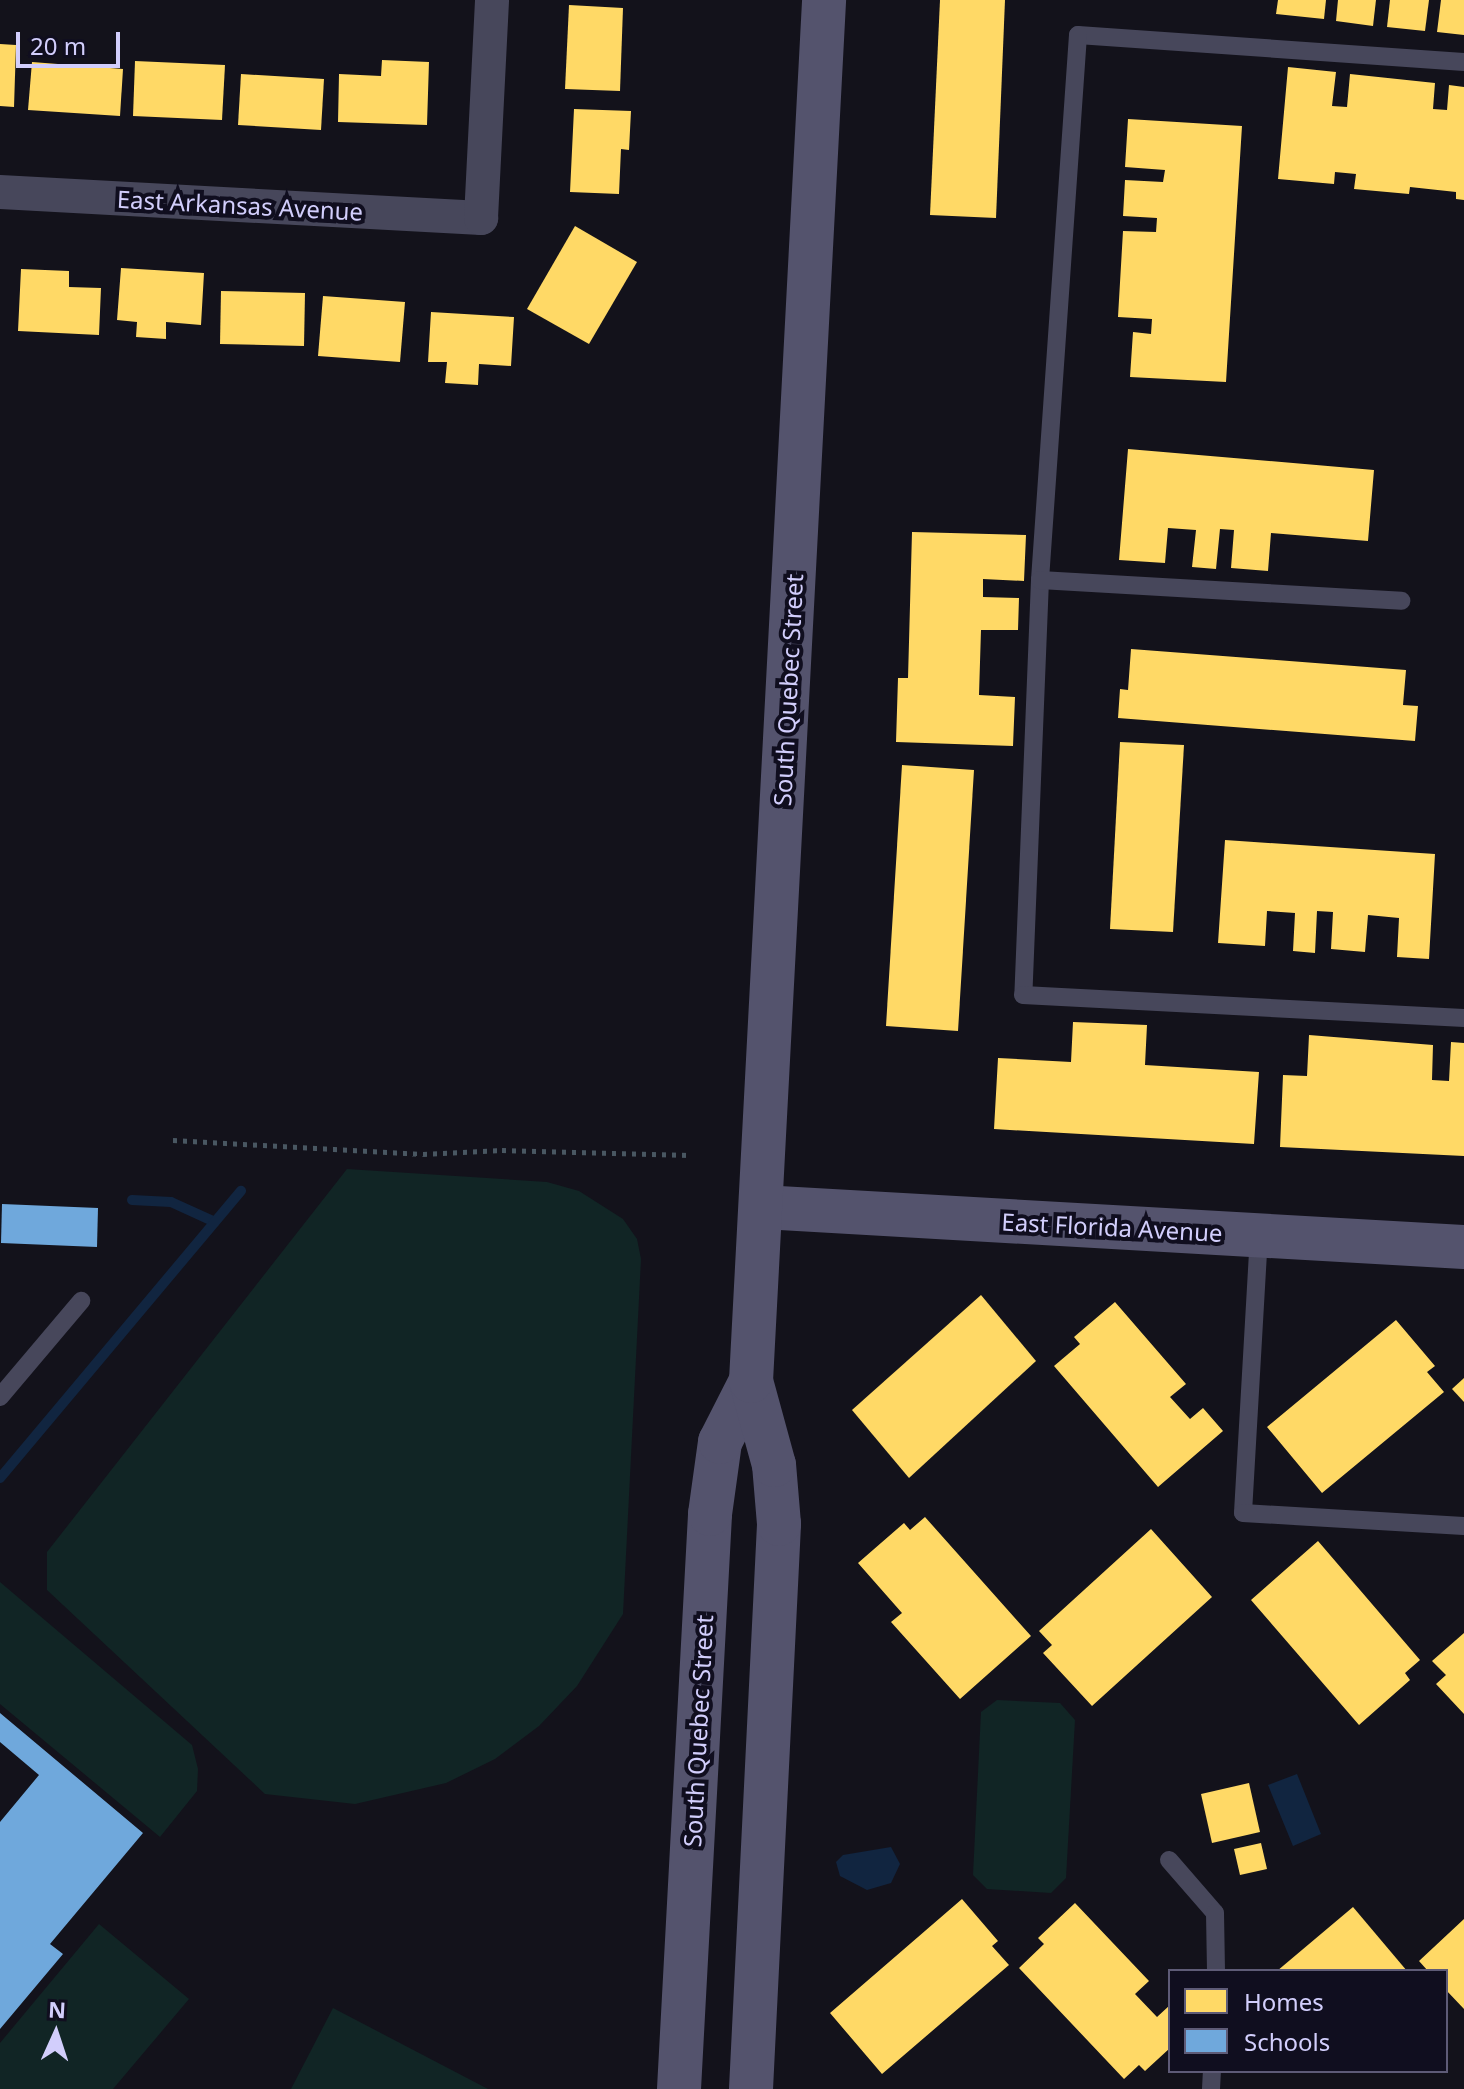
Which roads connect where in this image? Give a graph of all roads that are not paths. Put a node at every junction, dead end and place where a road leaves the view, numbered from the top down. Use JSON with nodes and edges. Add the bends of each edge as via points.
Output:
{"nodes":[{"id":1,"x":492,"y":0,"type":"edge"},
{"id":2,"x":824,"y":0,"type":"edge"},
{"id":3,"x":1464,"y":62,"type":"edge"},
{"id":4,"x":0,"y":192,"type":"edge"},
{"id":5,"x":1040,"y":580,"type":"junction"},
{"id":6,"x":1401,"y":601,"type":"dead end"},
{"id":7,"x":1464,"y":1018,"type":"edge"},
{"id":8,"x":761,"y":1207,"type":"junction"},
{"id":9,"x":1259,"y":1235,"type":"junction"},
{"id":10,"x":1464,"y":1247,"type":"edge"},
{"id":11,"x":81,"y":1301,"type":"dead end"},
{"id":12,"x":751,"y":1381,"type":"junction"},
{"id":13,"x":0,"y":1397,"type":"edge"},
{"id":14,"x":1464,"y":1526,"type":"edge"},
{"id":15,"x":1169,"y":1860,"type":"dead end"},
{"id":16,"x":1216,"y":1969,"type":"edge"},
{"id":17,"x":679,"y":2089,"type":"edge"},
{"id":18,"x":751,"y":2089,"type":"edge"}],
"edges":[{"from":1,"to":4,"type":"street","name":"East Arkansas Avenue","via":[[481,218]]},
{"from":2,"to":8,"type":"main road","name":"South Quebec Street"},
{"from":3,"to":5,"type":"lane","via":[[1078,35]]},
{"from":5,"to":6,"type":"lane"},
{"from":5,"to":7,"type":"lane","via":[[1023,995]]},
{"from":8,"to":9,"type":"main road","name":"East Florida Avenue"},
{"from":8,"to":12,"type":"main road","name":"South Quebec Street"},
{"from":9,"to":10,"type":"main road","name":"East Florida Avenue"},
{"from":9,"to":14,"type":"lane","via":[[1243,1513]]},
{"from":11,"to":13,"type":"lane"},
{"from":12,"to":17,"type":"main road","name":"South Quebec Street","via":[[726,1424],[713,1488]]},
{"from":12,"to":18,"type":"main road","name":"South Quebec Street","via":[[774,1465],[779,1524]]},
{"from":15,"to":16,"type":"lane","via":[[1215,1913]]}]}
